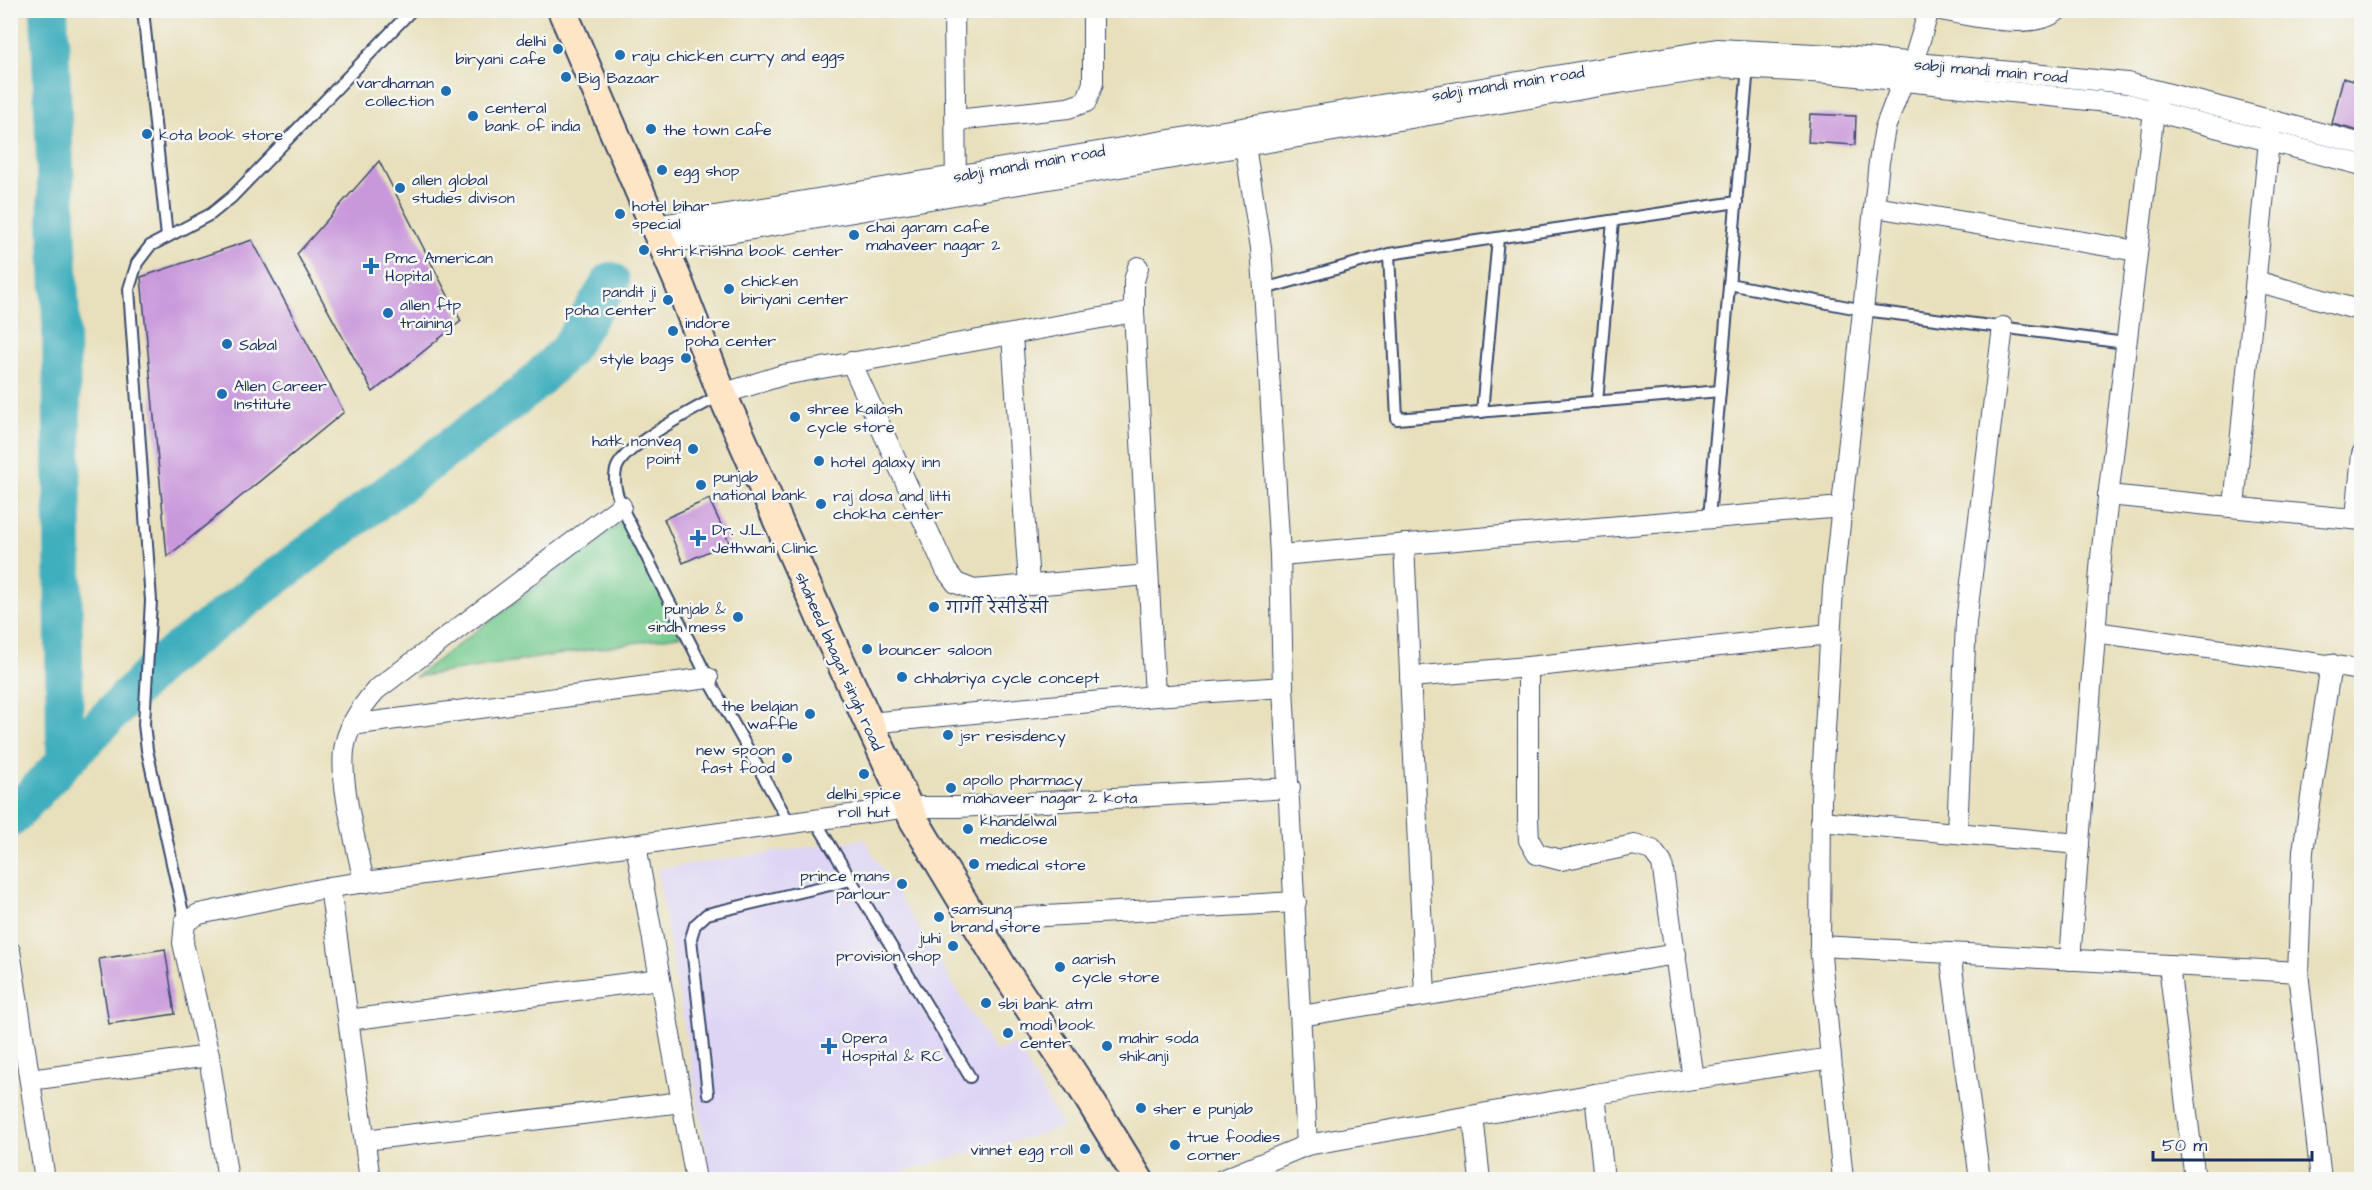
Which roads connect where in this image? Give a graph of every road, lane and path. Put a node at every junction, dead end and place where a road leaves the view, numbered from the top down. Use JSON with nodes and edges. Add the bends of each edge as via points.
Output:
{"nodes":[{"id":1,"x":143,"y":10,"type":"edge"},
{"id":2,"x":412,"y":10,"type":"edge"},
{"id":3,"x":562,"y":10,"type":"edge"},
{"id":4,"x":954,"y":10,"type":"edge"},
{"id":5,"x":1094,"y":10,"type":"edge"},
{"id":6,"x":1929,"y":10,"type":"edge"},
{"id":7,"x":1940,"y":10,"type":"edge"},
{"id":8,"x":2058,"y":10,"type":"edge"},
{"id":9,"x":1749,"y":60,"type":"junction"},
{"id":10,"x":1913,"y":63,"type":"junction"},
{"id":11,"x":1903,"y":81,"type":"junction"},
{"id":12,"x":2159,"y":91,"type":"junction"},
{"id":13,"x":2154,"y":111,"type":"junction"},
{"id":14,"x":956,"y":120,"type":"junction"},
{"id":15,"x":2271,"y":120,"type":"junction"},
{"id":16,"x":1243,"y":137,"type":"junction"},
{"id":17,"x":2270,"y":141,"type":"junction"},
{"id":18,"x":2361,"y":144,"type":"edge"},
{"id":19,"x":2361,"y":165,"type":"edge"},
{"id":20,"x":956,"y":185,"type":"junction"},
{"id":21,"x":1737,"y":202,"type":"junction"},
{"id":22,"x":1875,"y":207,"type":"junction"},
{"id":23,"x":1613,"y":221,"type":"junction"},
{"id":24,"x":659,"y":236,"type":"junction"},
{"id":25,"x":167,"y":237,"type":"junction"},
{"id":26,"x":1498,"y":238,"type":"junction"},
{"id":27,"x":2137,"y":251,"type":"junction"},
{"id":28,"x":1389,"y":254,"type":"junction"},
{"id":29,"x":1138,"y":267,"type":"dead end"},
{"id":30,"x":2256,"y":281,"type":"junction"},
{"id":31,"x":1729,"y":284,"type":"junction"},
{"id":32,"x":1264,"y":290,"type":"junction"},
{"id":33,"x":1864,"y":310,"type":"junction"},
{"id":34,"x":2361,"y":311,"type":"edge"},
{"id":35,"x":1134,"y":312,"type":"junction"},
{"id":36,"x":2002,"y":327,"type":"junction"},
{"id":37,"x":1012,"y":334,"type":"junction"},
{"id":38,"x":2126,"y":343,"type":"junction"},
{"id":39,"x":851,"y":362,"type":"junction"},
{"id":40,"x":1720,"y":391,"type":"junction"},
{"id":41,"x":722,"y":394,"type":"junction"},
{"id":42,"x":1597,"y":402,"type":"junction"},
{"id":43,"x":1482,"y":412,"type":"junction"},
{"id":44,"x":2361,"y":454,"type":"edge"},
{"id":45,"x":2108,"y":495,"type":"junction"},
{"id":46,"x":621,"y":506,"type":"junction"},
{"id":47,"x":1842,"y":507,"type":"junction"},
{"id":48,"x":2234,"y":507,"type":"junction"},
{"id":49,"x":1709,"y":518,"type":"junction"},
{"id":50,"x":2358,"y":519,"type":"edge"},
{"id":51,"x":1404,"y":544,"type":"junction"},
{"id":52,"x":1280,"y":555,"type":"junction"},
{"id":53,"x":1148,"y":575,"type":"junction"},
{"id":54,"x":1029,"y":584,"type":"junction"},
{"id":55,"x":2095,"y":632,"type":"junction"},
{"id":56,"x":1830,"y":634,"type":"junction"},
{"id":57,"x":2331,"y":664,"type":"junction"},
{"id":58,"x":1528,"y":667,"type":"junction"},
{"id":59,"x":2361,"y":670,"type":"edge"},
{"id":60,"x":1410,"y":677,"type":"junction"},
{"id":61,"x":708,"y":678,"type":"junction"},
{"id":62,"x":1283,"y":687,"type":"junction"},
{"id":63,"x":1155,"y":696,"type":"junction"},
{"id":64,"x":869,"y":723,"type":"junction"},
{"id":65,"x":351,"y":725,"type":"junction"},
{"id":66,"x":1290,"y":788,"type":"junction"},
{"id":67,"x":908,"y":807,"type":"junction"},
{"id":68,"x":814,"y":820,"type":"junction"},
{"id":69,"x":1820,"y":821,"type":"junction"},
{"id":70,"x":790,"y":824,"type":"junction"},
{"id":71,"x":1957,"y":833,"type":"junction"},
{"id":72,"x":2079,"y":844,"type":"junction"},
{"id":73,"x":636,"y":845,"type":"junction"},
{"id":74,"x":851,"y":880,"type":"junction"},
{"id":75,"x":363,"y":883,"type":"junction"},
{"id":76,"x":330,"y":887,"type":"junction"},
{"id":77,"x":1296,"y":902,"type":"junction"},
{"id":78,"x":974,"y":920,"type":"junction"},
{"id":79,"x":185,"y":922,"type":"junction"},
{"id":80,"x":1820,"y":946,"type":"junction"},
{"id":81,"x":10,"y":951,"type":"edge"},
{"id":82,"x":1676,"y":954,"type":"junction"},
{"id":83,"x":1950,"y":954,"type":"junction"},
{"id":84,"x":2070,"y":960,"type":"junction"},
{"id":85,"x":2169,"y":965,"type":"junction"},
{"id":86,"x":2298,"y":972,"type":"junction"},
{"id":87,"x":660,"y":979,"type":"junction"},
{"id":88,"x":1425,"y":995,"type":"junction"},
{"id":89,"x":1301,"y":1016,"type":"junction"},
{"id":90,"x":348,"y":1020,"type":"junction"},
{"id":91,"x":209,"y":1056,"type":"junction"},
{"id":92,"x":1831,"y":1058,"type":"junction"},
{"id":93,"x":970,"y":1077,"type":"dead end"},
{"id":94,"x":1693,"y":1079,"type":"junction"},
{"id":95,"x":30,"y":1080,"type":"junction"},
{"id":96,"x":708,"y":1094,"type":"dead end"},
{"id":97,"x":1595,"y":1094,"type":"junction"},
{"id":98,"x":682,"y":1102,"type":"junction"},
{"id":99,"x":1473,"y":1116,"type":"junction"},
{"id":100,"x":365,"y":1140,"type":"junction"},
{"id":101,"x":1307,"y":1145,"type":"junction"},
{"id":102,"x":45,"y":1179,"type":"edge"},
{"id":103,"x":228,"y":1179,"type":"edge"},
{"id":104,"x":370,"y":1179,"type":"edge"},
{"id":105,"x":696,"y":1179,"type":"edge"},
{"id":106,"x":1139,"y":1179,"type":"edge"},
{"id":107,"x":1222,"y":1179,"type":"edge"},
{"id":108,"x":1480,"y":1179,"type":"edge"},
{"id":109,"x":1604,"y":1179,"type":"edge"},
{"id":110,"x":1843,"y":1179,"type":"edge"},
{"id":111,"x":1980,"y":1179,"type":"edge"},
{"id":112,"x":2195,"y":1179,"type":"edge"},
{"id":113,"x":2321,"y":1179,"type":"edge"}],
"edges":[{"from":1,"to":25,"type":"lane"},
{"from":2,"to":25,"type":"lane","via":[[232,197],[211,214]]},
{"from":3,"to":24,"type":"street","name":"shaheed bhagat singh road"},
{"from":4,"to":14,"type":"street"},
{"from":5,"to":14,"type":"street","via":[[1093,83],[1086,102],[1068,108]]},
{"from":6,"to":10,"type":"street"},
{"from":7,"to":8,"type":"street","via":[[2028,22],[2050,18]]},
{"from":9,"to":10,"type":"street","name":"sabji mandi main road"},
{"from":9,"to":11,"type":"street","via":[[1828,74]]},
{"from":9,"to":16,"type":"street","name":"sabji mandi main road","via":[[1718,49],[1695,52]]},
{"from":9,"to":21,"type":"lane"},
{"from":10,"to":11,"type":"street"},
{"from":10,"to":12,"type":"street","name":"sabji mandi main road","via":[[2127,83]]},
{"from":11,"to":13,"type":"street","via":[[2127,104]]},
{"from":11,"to":22,"type":"street","via":[[1885,128]]},
{"from":12,"to":13,"type":"street"},
{"from":12,"to":15,"type":"street","name":"sabji mandi main road"},
{"from":13,"to":17,"type":"street"},
{"from":13,"to":27,"type":"street"},
{"from":14,"to":20,"type":"street"},
{"from":15,"to":17,"type":"street"},
{"from":15,"to":18,"type":"street","name":"sabji mandi main road"},
{"from":16,"to":20,"type":"street","name":"sabji mandi main road"},
{"from":16,"to":32,"type":"street"},
{"from":17,"to":19,"type":"street"},
{"from":17,"to":30,"type":"street"},
{"from":20,"to":24,"type":"street","name":"sabji mandi main road"},
{"from":21,"to":23,"type":"lane"},
{"from":21,"to":31,"type":"lane"},
{"from":22,"to":27,"type":"street"},
{"from":22,"to":33,"type":"street"},
{"from":23,"to":26,"type":"lane"},
{"from":23,"to":42,"type":"lane"},
{"from":24,"to":41,"type":"street","name":"shaheed bhagat singh road"},
{"from":25,"to":79,"type":"lane","via":[[150,246],[137,263],[129,289],[151,601],[144,724]]},
{"from":26,"to":28,"type":"lane"},
{"from":26,"to":43,"type":"lane"},
{"from":27,"to":38,"type":"street"},
{"from":28,"to":32,"type":"lane"},
{"from":28,"to":43,"type":"lane","via":[[1397,419]]},
{"from":29,"to":35,"type":"street"},
{"from":30,"to":34,"type":"street"},
{"from":30,"to":48,"type":"street"},
{"from":31,"to":33,"type":"lane"},
{"from":31,"to":40,"type":"lane"},
{"from":32,"to":52,"type":"street"},
{"from":33,"to":36,"type":"lane"},
{"from":33,"to":47,"type":"street"},
{"from":35,"to":37,"type":"street"},
{"from":35,"to":53,"type":"street"},
{"from":36,"to":38,"type":"lane"},
{"from":36,"to":71,"type":"street","via":[[1966,622]]},
{"from":37,"to":39,"type":"street"},
{"from":37,"to":54,"type":"street"},
{"from":38,"to":45,"type":"street"},
{"from":39,"to":41,"type":"street","via":[[783,375]]},
{"from":39,"to":54,"type":"street","via":[[945,570],[956,583],[974,590]]},
{"from":40,"to":42,"type":"lane"},
{"from":40,"to":49,"type":"lane"},
{"from":41,"to":46,"type":"lane","via":[[626,453],[616,468],[614,486]]},
{"from":41,"to":64,"type":"street","name":"shaheed bhagat singh road"},
{"from":42,"to":43,"type":"lane"},
{"from":44,"to":50,"type":"street"},
{"from":45,"to":48,"type":"street"},
{"from":45,"to":55,"type":"street"},
{"from":46,"to":61,"type":"lane"},
{"from":46,"to":65,"type":"street","via":[[376,690]]},
{"from":47,"to":49,"type":"street"},
{"from":47,"to":56,"type":"street"},
{"from":48,"to":50,"type":"street"},
{"from":49,"to":51,"type":"street"},
{"from":51,"to":52,"type":"street"},
{"from":51,"to":60,"type":"street"},
{"from":52,"to":62,"type":"street"},
{"from":53,"to":54,"type":"street"},
{"from":53,"to":63,"type":"street"},
{"from":55,"to":57,"type":"street"},
{"from":55,"to":72,"type":"street"},
{"from":56,"to":58,"type":"street"},
{"from":56,"to":69,"type":"street"},
{"from":57,"to":59,"type":"street"},
{"from":57,"to":86,"type":"street","via":[[2303,851]]},
{"from":58,"to":60,"type":"street"},
{"from":58,"to":82,"type":"street","via":[[1529,840],[1537,854],[1562,860],[1634,845],[1652,850],[1662,863]]},
{"from":60,"to":88,"type":"street"},
{"from":61,"to":65,"type":"street"},
{"from":61,"to":70,"type":"lane"},
{"from":62,"to":63,"type":"street"},
{"from":62,"to":66,"type":"street"},
{"from":63,"to":64,"type":"street"},
{"from":64,"to":67,"type":"street","name":"shaheed bhagat singh road"},
{"from":65,"to":75,"type":"street","via":[[344,749],[345,779]]},
{"from":66,"to":67,"type":"street"},
{"from":66,"to":77,"type":"street"},
{"from":67,"to":68,"type":"street"},
{"from":67,"to":78,"type":"street","name":"shaheed bhagat singh road"},
{"from":68,"to":70,"type":"street"},
{"from":68,"to":74,"type":"lane"},
{"from":69,"to":71,"type":"street"},
{"from":69,"to":80,"type":"street"},
{"from":70,"to":73,"type":"street"},
{"from":71,"to":72,"type":"street"},
{"from":72,"to":84,"type":"street"},
{"from":73,"to":75,"type":"street"},
{"from":73,"to":87,"type":"street"},
{"from":74,"to":93,"type":"lane"},
{"from":74,"to":96,"type":"lane","via":[[706,914],[695,925],[691,938]]},
{"from":75,"to":76,"type":"street"},
{"from":76,"to":79,"type":"street","via":[[199,914]]},
{"from":76,"to":90,"type":"street"},
{"from":77,"to":78,"type":"street"},
{"from":77,"to":89,"type":"street"},
{"from":78,"to":106,"type":"street","name":"shaheed bhagat singh road"},
{"from":79,"to":91,"type":"street","via":[[183,943]]},
{"from":80,"to":83,"type":"street"},
{"from":80,"to":92,"type":"street"},
{"from":81,"to":95,"type":"street"},
{"from":82,"to":88,"type":"street"},
{"from":82,"to":94,"type":"street"},
{"from":83,"to":84,"type":"street"},
{"from":83,"to":111,"type":"street"},
{"from":84,"to":85,"type":"street"},
{"from":85,"to":86,"type":"street"},
{"from":85,"to":112,"type":"street"},
{"from":86,"to":113,"type":"street"},
{"from":87,"to":90,"type":"street"},
{"from":87,"to":98,"type":"street"},
{"from":88,"to":89,"type":"street"},
{"from":89,"to":101,"type":"street"},
{"from":90,"to":100,"type":"street"},
{"from":91,"to":95,"type":"street"},
{"from":91,"to":103,"type":"street"},
{"from":92,"to":94,"type":"street"},
{"from":92,"to":110,"type":"street"},
{"from":94,"to":97,"type":"street"},
{"from":95,"to":102,"type":"street"},
{"from":97,"to":99,"type":"street"},
{"from":97,"to":109,"type":"street"},
{"from":98,"to":100,"type":"street"},
{"from":98,"to":105,"type":"street"},
{"from":99,"to":101,"type":"street"},
{"from":99,"to":108,"type":"street"},
{"from":100,"to":104,"type":"street"},
{"from":101,"to":107,"type":"street"}]}
